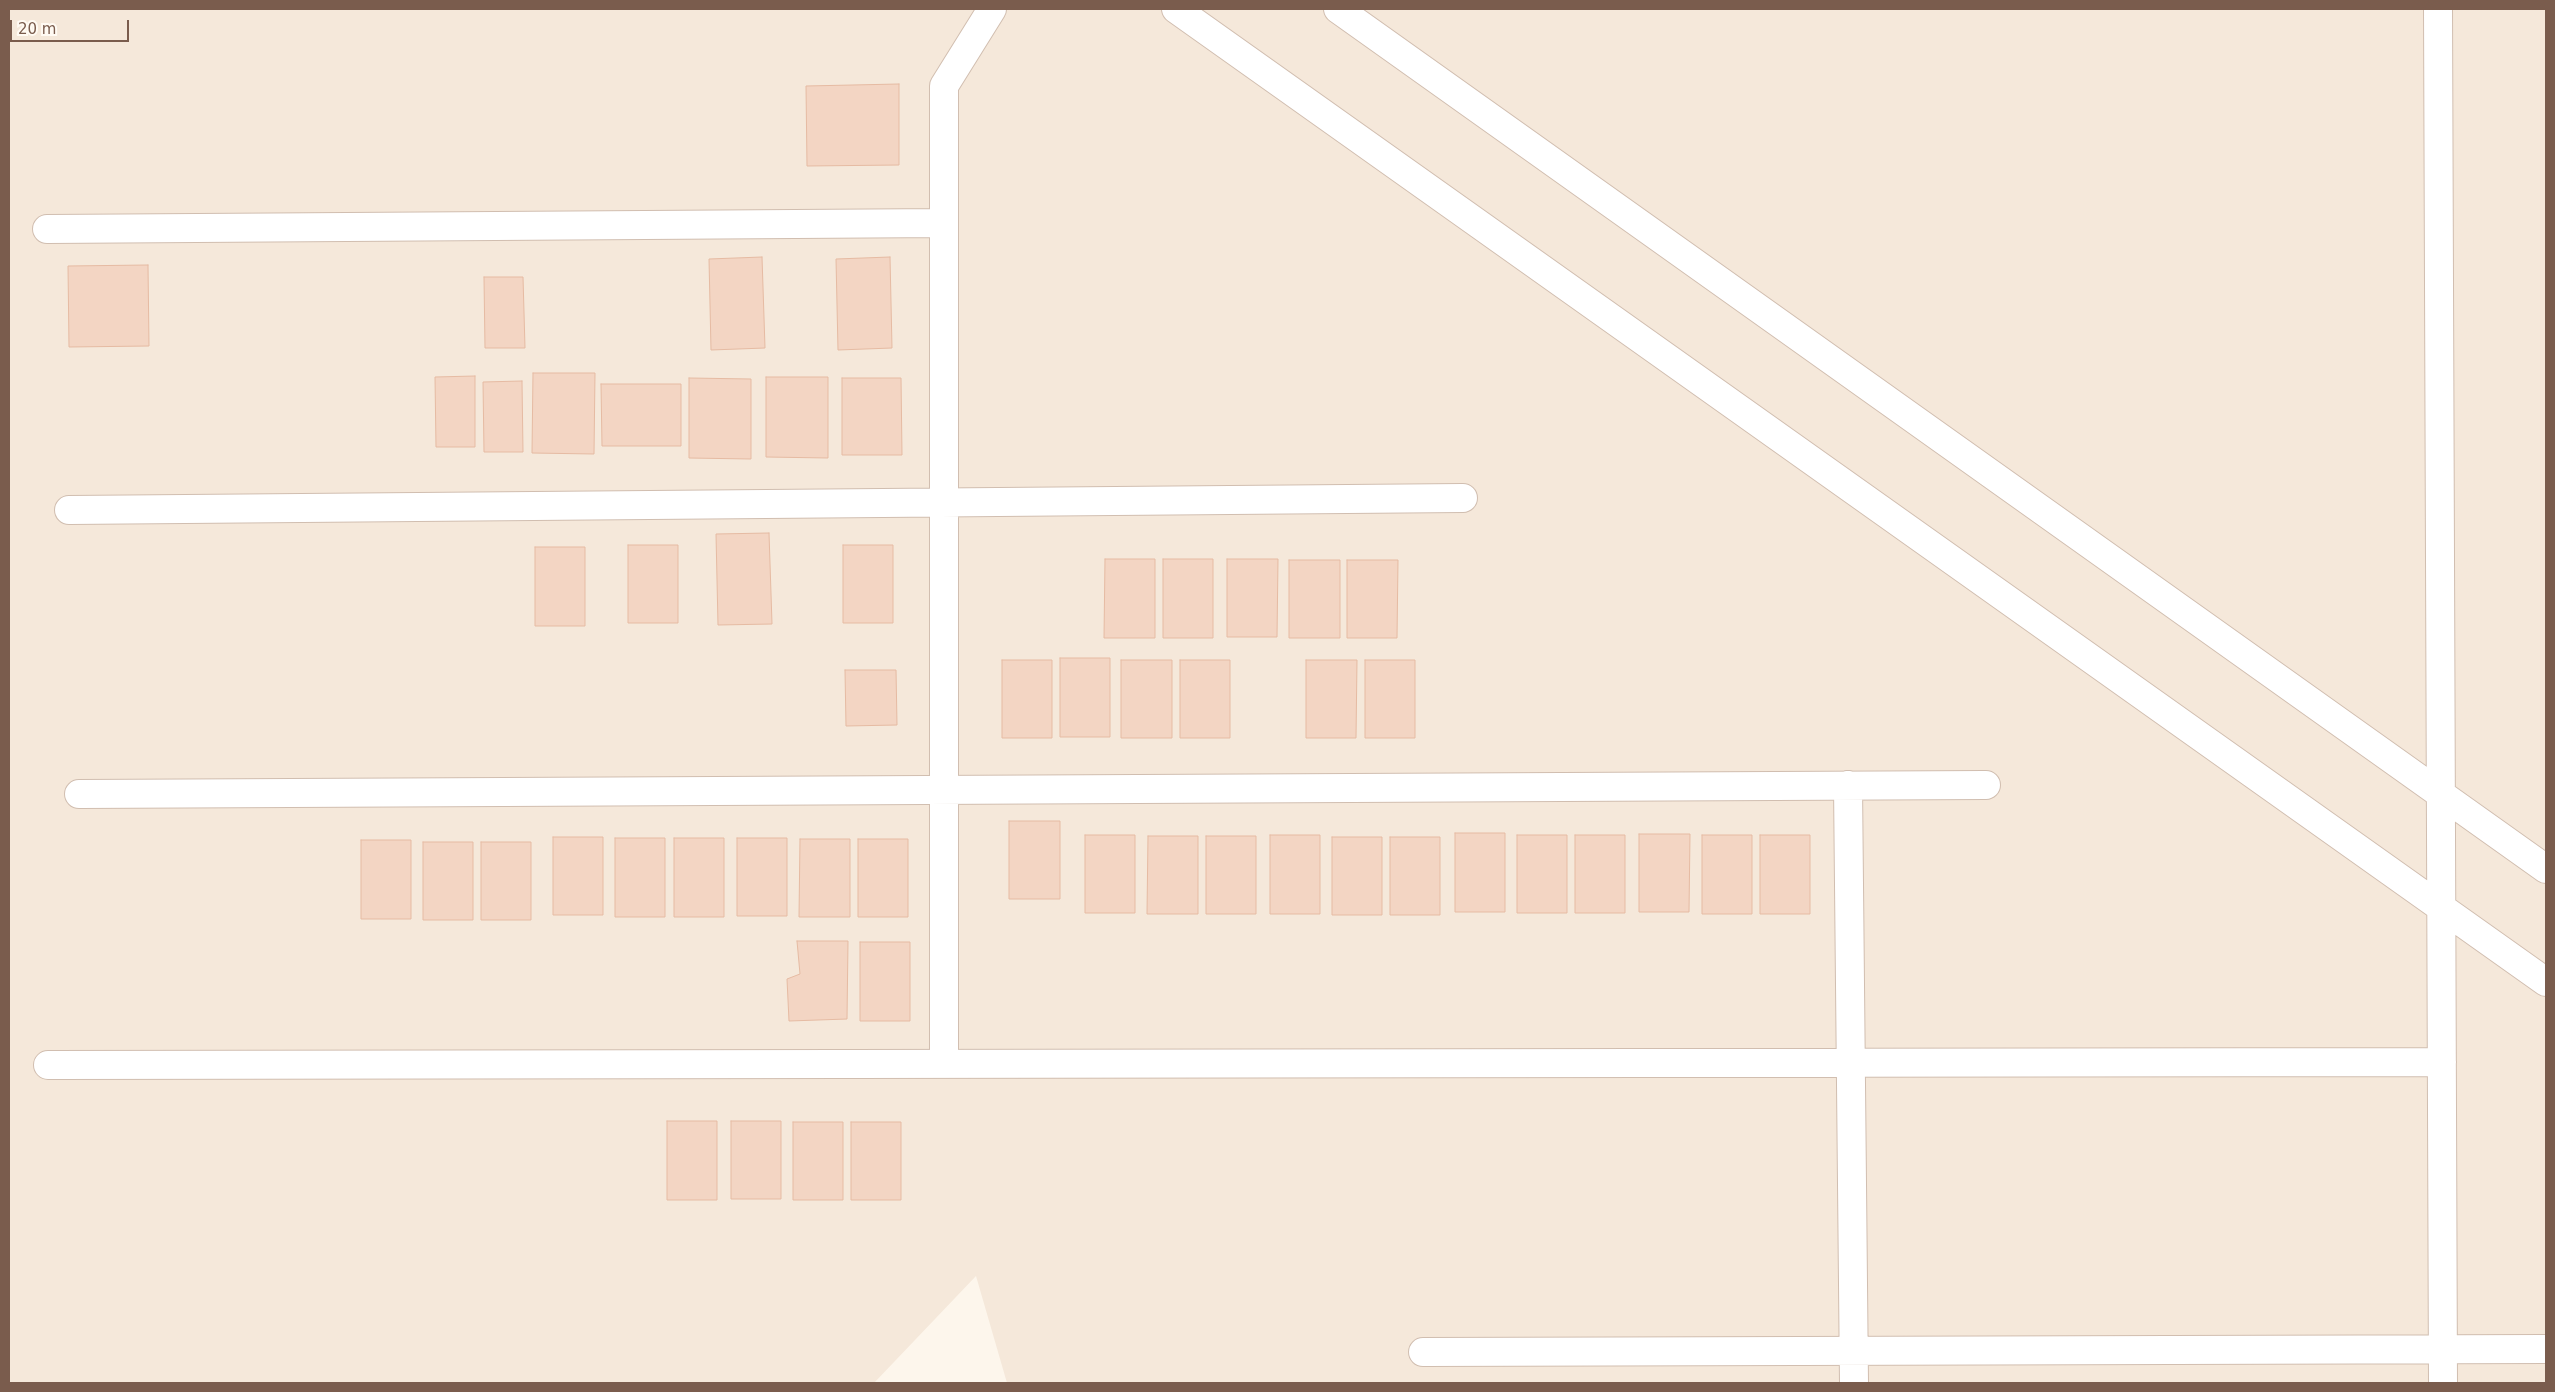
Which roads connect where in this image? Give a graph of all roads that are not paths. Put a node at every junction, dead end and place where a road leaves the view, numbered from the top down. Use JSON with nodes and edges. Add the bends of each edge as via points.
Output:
{"nodes":[{"id":1,"x":992,"y":9,"type":"edge"},
{"id":2,"x":1176,"y":9,"type":"edge"},
{"id":3,"x":1338,"y":9,"type":"edge"},
{"id":4,"x":2438,"y":9,"type":"edge"},
{"id":5,"x":944,"y":223,"type":"junction"},
{"id":6,"x":47,"y":229,"type":"dead end"},
{"id":7,"x":1463,"y":498,"type":"dead end"},
{"id":8,"x":944,"y":502,"type":"junction"},
{"id":9,"x":69,"y":510,"type":"dead end"},
{"id":10,"x":1848,"y":785,"type":"junction"},
{"id":11,"x":1986,"y":785,"type":"dead end"},
{"id":12,"x":944,"y":789,"type":"junction"},
{"id":13,"x":79,"y":794,"type":"dead end"},
{"id":14,"x":2441,"y":794,"type":"junction"},
{"id":15,"x":2546,"y":869,"type":"edge"},
{"id":16,"x":2441,"y":907,"type":"junction"},
{"id":17,"x":2546,"y":982,"type":"edge"},
{"id":18,"x":1851,"y":1062,"type":"junction"},
{"id":19,"x":2442,"y":1062,"type":"junction"},
{"id":20,"x":944,"y":1064,"type":"junction"},
{"id":21,"x":48,"y":1065,"type":"dead end"},
{"id":22,"x":2443,"y":1349,"type":"junction"},
{"id":23,"x":2546,"y":1349,"type":"edge"},
{"id":24,"x":1853,"y":1351,"type":"junction"},
{"id":25,"x":1423,"y":1352,"type":"dead end"},
{"id":26,"x":1854,"y":1383,"type":"edge"},
{"id":27,"x":2443,"y":1383,"type":"edge"}],
"edges":[{"from":1,"to":5,"type":"street","via":[[944,86]]},
{"from":2,"to":16,"type":"street"},
{"from":3,"to":14,"type":"street"},
{"from":4,"to":14,"type":"street"},
{"from":5,"to":6,"type":"street"},
{"from":5,"to":8,"type":"street"},
{"from":7,"to":8,"type":"street"},
{"from":8,"to":9,"type":"street"},
{"from":8,"to":12,"type":"street"},
{"from":10,"to":11,"type":"street"},
{"from":10,"to":12,"type":"street"},
{"from":10,"to":18,"type":"street"},
{"from":12,"to":13,"type":"street"},
{"from":12,"to":20,"type":"street"},
{"from":14,"to":15,"type":"street"},
{"from":14,"to":16,"type":"street"},
{"from":16,"to":17,"type":"street"},
{"from":16,"to":19,"type":"street"},
{"from":18,"to":19,"type":"street"},
{"from":18,"to":20,"type":"street"},
{"from":18,"to":24,"type":"street"},
{"from":19,"to":22,"type":"street"},
{"from":20,"to":21,"type":"street"},
{"from":22,"to":23,"type":"street"},
{"from":22,"to":24,"type":"street"},
{"from":22,"to":27,"type":"street"},
{"from":24,"to":25,"type":"street"},
{"from":24,"to":26,"type":"street"}]}
